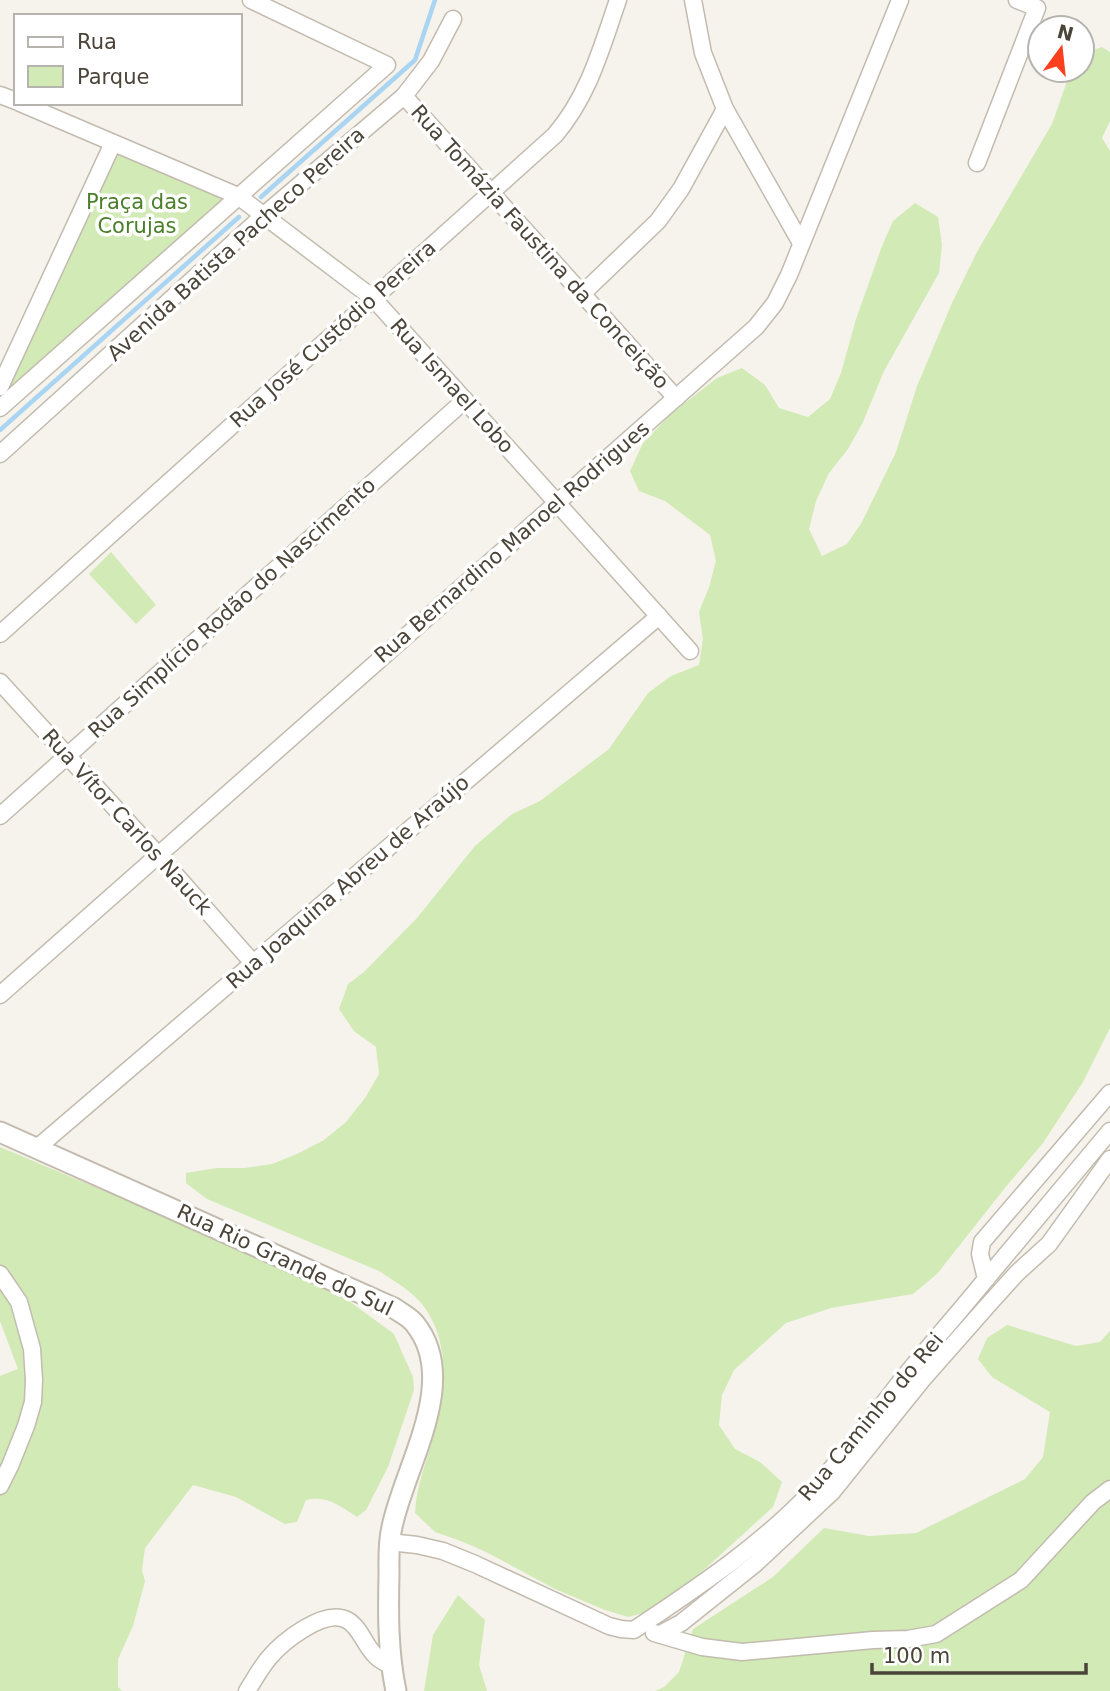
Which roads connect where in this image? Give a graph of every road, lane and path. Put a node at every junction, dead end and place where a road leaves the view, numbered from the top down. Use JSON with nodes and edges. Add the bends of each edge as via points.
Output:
{"nodes":[{"id":1,"x":251,"y":0,"type":"edge"},
{"id":2,"x":618,"y":0,"type":"edge"},
{"id":3,"x":693,"y":0,"type":"edge"},
{"id":4,"x":900,"y":0,"type":"edge"},
{"id":5,"x":1017,"y":0,"type":"edge"},
{"id":6,"x":453,"y":19,"type":"dead end"},
{"id":7,"x":404,"y":96,"type":"junction"},
{"id":8,"x":25,"y":105,"type":"edge"},
{"id":9,"x":725,"y":109,"type":"junction"},
{"id":10,"x":113,"y":143,"type":"junction"},
{"id":11,"x":977,"y":163,"type":"dead end"},
{"id":12,"x":491,"y":192,"type":"junction"},
{"id":13,"x":238,"y":197,"type":"junction"},
{"id":14,"x":264,"y":215,"type":"junction"},
{"id":15,"x":801,"y":243,"type":"junction"},
{"id":16,"x":582,"y":294,"type":"junction"},
{"id":17,"x":373,"y":298,"type":"junction"},
{"id":18,"x":0,"y":387,"type":"edge"},
{"id":19,"x":676,"y":398,"type":"junction"},
{"id":20,"x":465,"y":400,"type":"junction"},
{"id":21,"x":0,"y":408,"type":"edge"},
{"id":22,"x":0,"y":454,"type":"edge"},
{"id":23,"x":557,"y":503,"type":"junction"},
{"id":24,"x":659,"y":616,"type":"junction"},
{"id":25,"x":0,"y":634,"type":"edge"},
{"id":26,"x":690,"y":651,"type":"dead end"},
{"id":27,"x":0,"y":682,"type":"edge"},
{"id":28,"x":67,"y":755,"type":"junction"},
{"id":29,"x":0,"y":816,"type":"edge"},
{"id":30,"x":158,"y":855,"type":"junction"},
{"id":31,"x":253,"y":963,"type":"junction"},
{"id":32,"x":0,"y":995,"type":"edge"},
{"id":33,"x":1110,"y":1093,"type":"edge"},
{"id":34,"x":1110,"y":1131,"type":"edge"},
{"id":35,"x":0,"y":1132,"type":"edge"},
{"id":36,"x":37,"y":1148,"type":"junction"},
{"id":37,"x":1110,"y":1159,"type":"edge"},
{"id":38,"x":0,"y":1274,"type":"edge"},
{"id":39,"x":986,"y":1279,"type":"junction"},
{"id":40,"x":0,"y":1486,"type":"edge"},
{"id":41,"x":1110,"y":1489,"type":"edge"},
{"id":42,"x":389,"y":1542,"type":"junction"},
{"id":43,"x":634,"y":1630,"type":"junction"},
{"id":44,"x":660,"y":1634,"type":"junction"},
{"id":45,"x":392,"y":1666,"type":"junction"},
{"id":46,"x":247,"y":1691,"type":"edge"},
{"id":47,"x":396,"y":1691,"type":"edge"}],
"edges":[{"from":1,"to":13,"type":"street","name":"Avenida Batista Pacheco Pereira","via":[[387,65]]},
{"from":2,"to":12,"type":"street","name":"Rua José Custódio Pereira","via":[[592,76],[569,118]]},
{"from":3,"to":9,"type":"street","via":[[703,53]]},
{"from":4,"to":15,"type":"street","name":"Rua Bernardino Manoel Rodrigues"},
{"from":5,"to":11,"type":"street","via":[[1037,8]]},
{"from":6,"to":7,"type":"street","name":"Avenida Batista Pacheco Pereira"},
{"from":7,"to":12,"type":"street","name":"Rua Tomázia Faustina da Conceição"},
{"from":7,"to":14,"type":"street","name":"Avenida Batista Pacheco Pereira"},
{"from":8,"to":10,"type":"street","name":"Rua Ismael Lobo"},
{"from":9,"to":15,"type":"street"},
{"from":9,"to":16,"type":"street","via":[[658,221]]},
{"from":10,"to":13,"type":"street","name":"Rua Ismael Lobo"},
{"from":10,"to":18,"type":"street"},
{"from":12,"to":16,"type":"street","name":"Rua Tomázia Faustina da Conceição"},
{"from":12,"to":17,"type":"street","name":"Rua José Custódio Pereira"},
{"from":13,"to":14,"type":"street","name":"Rua Ismael Lobo"},
{"from":13,"to":21,"type":"street","name":"Avenida Batista Pacheco Pereira"},
{"from":14,"to":17,"type":"street","name":"Rua Ismael Lobo"},
{"from":14,"to":22,"type":"street","name":"Avenida Batista Pacheco Pereira"},
{"from":15,"to":19,"type":"street","name":"Rua Bernardino Manoel Rodrigues","via":[[775,303],[756,327]]},
{"from":16,"to":19,"type":"street","name":"Rua Tomázia Faustina da Conceição"},
{"from":17,"to":20,"type":"street","name":"Rua Ismael Lobo"},
{"from":17,"to":25,"type":"street","name":"Rua José Custódio Pereira"},
{"from":19,"to":23,"type":"street","name":"Rua Bernardino Manoel Rodrigues"},
{"from":20,"to":23,"type":"street","name":"Rua Ismael Lobo"},
{"from":20,"to":28,"type":"street","name":"Rua Simplício Rodão do Nascimento"},
{"from":23,"to":24,"type":"street","name":"Rua Ismael Lobo"},
{"from":23,"to":30,"type":"street","name":"Rua Bernardino Manoel Rodrigues"},
{"from":24,"to":26,"type":"street","name":"Rua Ismael Lobo"},
{"from":24,"to":31,"type":"street","name":"Rua Joaquina Abreu de Araújo"},
{"from":27,"to":28,"type":"street","name":"Rua Vítor Carlos Nauck"},
{"from":28,"to":29,"type":"street","name":"Rua Simplício Rodão do Nascimento"},
{"from":28,"to":30,"type":"street","name":"Rua Vítor Carlos Nauck"},
{"from":30,"to":31,"type":"street","name":"Rua Vítor Carlos Nauck"},
{"from":30,"to":32,"type":"street","name":"Rua Bernardino Manoel Rodrigues"},
{"from":31,"to":36,"type":"street","name":"Rua Joaquina Abreu de Araújo"},
{"from":33,"to":39,"type":"street","via":[[982,1242]]},
{"from":34,"to":39,"type":"street","name":"Rua Caminho do Rei"},
{"from":35,"to":36,"type":"street","name":"Rua Rio Grande do Sul"},
{"from":36,"to":42,"type":"street","name":"Rua Rio Grande do Sul","via":[[394,1308],[413,1321],[424,1338],[432,1381],[426,1424]]},
{"from":37,"to":44,"type":"street","via":[[1049,1244],[1017,1273],[922,1380],[832,1492],[755,1564],[681,1623]]},
{"from":38,"to":40,"type":"street","via":[[19,1302],[32,1349],[34,1380],[26,1426]]},
{"from":39,"to":43,"type":"street","name":"Rua Caminho do Rei","via":[[810,1494],[709,1580]]},
{"from":41,"to":44,"type":"street","via":[[1021,1580],[936,1634],[742,1653]]},
{"from":42,"to":43,"type":"street","via":[[443,1551],[609,1626]]},
{"from":42,"to":45,"type":"street","name":"Rua Rio Grande do Sul"},
{"from":43,"to":44,"type":"street"},
{"from":45,"to":46,"type":"street","via":[[376,1657],[345,1619],[328,1618],[286,1642]]},
{"from":45,"to":47,"type":"street","name":"Rua Rio Grande do Sul"}]}
